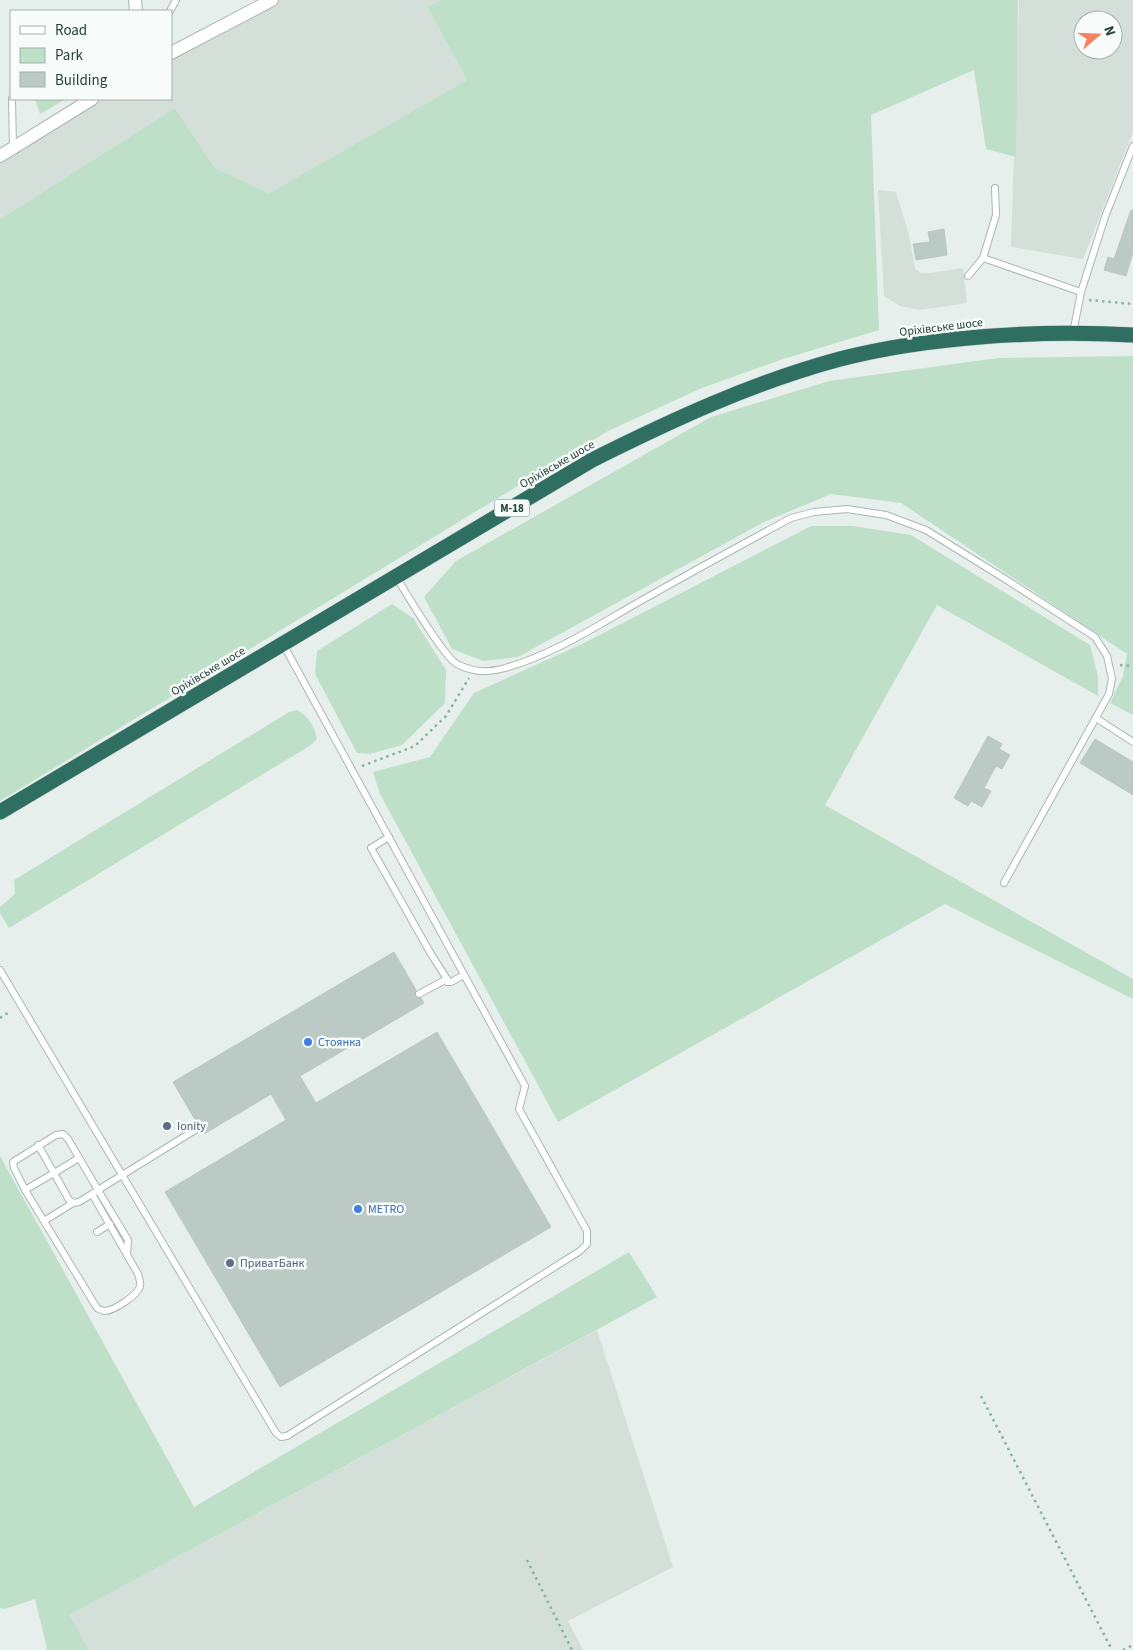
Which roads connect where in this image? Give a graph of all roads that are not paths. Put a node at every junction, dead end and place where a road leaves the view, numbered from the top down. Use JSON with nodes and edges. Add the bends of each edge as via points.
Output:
{"nodes":[{"id":1,"x":272,"y":0,"type":"edge"},
{"id":2,"x":172,"y":52,"type":"edge"},
{"id":3,"x":12,"y":100,"type":"edge"},
{"id":4,"x":90,"y":100,"type":"edge"},
{"id":5,"x":1133,"y":146,"type":"edge"},
{"id":6,"x":13,"y":147,"type":"junction"},
{"id":7,"x":0,"y":156,"type":"edge"},
{"id":8,"x":995,"y":188,"type":"dead end"},
{"id":9,"x":983,"y":258,"type":"junction"},
{"id":10,"x":968,"y":276,"type":"dead end"},
{"id":11,"x":1081,"y":292,"type":"junction"},
{"id":12,"x":1073,"y":333,"type":"junction"},
{"id":13,"x":1133,"y":335,"type":"edge"},
{"id":14,"x":396,"y":577,"type":"junction"},
{"id":15,"x":284,"y":644,"type":"junction"},
{"id":16,"x":1096,"y":718,"type":"junction"},
{"id":17,"x":1133,"y":742,"type":"edge"},
{"id":18,"x":0,"y":812,"type":"edge"},
{"id":19,"x":389,"y":838,"type":"junction"},
{"id":20,"x":1004,"y":883,"type":"dead end"},
{"id":21,"x":0,"y":970,"type":"edge"},
{"id":22,"x":464,"y":975,"type":"junction"},
{"id":23,"x":447,"y":979,"type":"junction"},
{"id":24,"x":419,"y":994,"type":"dead end"},
{"id":25,"x":200,"y":1127,"type":"dead end"},
{"id":26,"x":38,"y":1145,"type":"junction"},
{"id":27,"x":79,"y":1158,"type":"junction"},
{"id":28,"x":54,"y":1173,"type":"junction"},
{"id":29,"x":123,"y":1174,"type":"junction"},
{"id":30,"x":25,"y":1190,"type":"junction"},
{"id":31,"x":97,"y":1192,"type":"junction"},
{"id":32,"x":74,"y":1204,"type":"junction"},
{"id":33,"x":44,"y":1220,"type":"junction"},
{"id":34,"x":110,"y":1224,"type":"junction"},
{"id":35,"x":97,"y":1232,"type":"dead end"},
{"id":36,"x":127,"y":1255,"type":"junction"}],
"edges":[{"from":1,"to":2,"type":"street"},
{"from":3,"to":6,"type":"lane"},
{"from":4,"to":6,"type":"street"},
{"from":5,"to":11,"type":"lane","via":[[1104,217]]},
{"from":6,"to":7,"type":"street"},
{"from":8,"to":9,"type":"lane","via":[[996,215]]},
{"from":9,"to":10,"type":"lane"},
{"from":9,"to":11,"type":"lane"},
{"from":11,"to":12,"type":"lane"},
{"from":12,"to":13,"type":"highway","number":"М-18"},
{"from":12,"to":14,"type":"highway","name":"Оріхівське шосе","number":"М-18","via":[[988,336],[901,346],[840,359],[780,378],[670,421],[592,460]]},
{"from":14,"to":15,"type":"highway","name":"Оріхівське шосе","number":"М-18"},
{"from":14,"to":16,"type":"lane","via":[[455,663],[474,670],[490,671],[534,658],[592,629],[790,518],[847,509],[886,515],[926,530],[1094,637],[1107,656],[1112,679],[1110,694]]},
{"from":15,"to":18,"type":"highway","name":"Оріхівське шосе","number":"М-18"},
{"from":15,"to":19,"type":"lane"},
{"from":16,"to":17,"type":"lane"},
{"from":16,"to":20,"type":"lane"},
{"from":19,"to":22,"type":"lane"},
{"from":19,"to":23,"type":"lane","via":[[371,848]]},
{"from":21,"to":29,"type":"lane"},
{"from":22,"to":23,"type":"lane","via":[[451,982]]},
{"from":22,"to":29,"type":"lane","via":[[524,1086],[519,1109],[587,1231],[587,1244],[287,1436],[281,1437],[276,1433]]},
{"from":23,"to":24,"type":"lane"},
{"from":25,"to":29,"type":"lane"},
{"from":26,"to":27,"type":"lane","via":[[63,1134]]},
{"from":26,"to":28,"type":"lane"},
{"from":26,"to":30,"type":"lane","via":[[13,1162]]},
{"from":27,"to":28,"type":"lane"},
{"from":27,"to":31,"type":"lane"},
{"from":28,"to":30,"type":"lane"},
{"from":28,"to":32,"type":"lane"},
{"from":29,"to":31,"type":"lane"},
{"from":30,"to":33,"type":"lane"},
{"from":31,"to":32,"type":"lane"},
{"from":31,"to":34,"type":"lane"},
{"from":31,"to":36,"type":"lane","via":[[128,1240]]},
{"from":32,"to":33,"type":"lane"},
{"from":33,"to":36,"type":"lane","via":[[97,1308],[104,1311],[137,1292],[140,1284],[138,1274]]},
{"from":34,"to":35,"type":"lane"},
{"from":34,"to":36,"type":"lane"}]}
